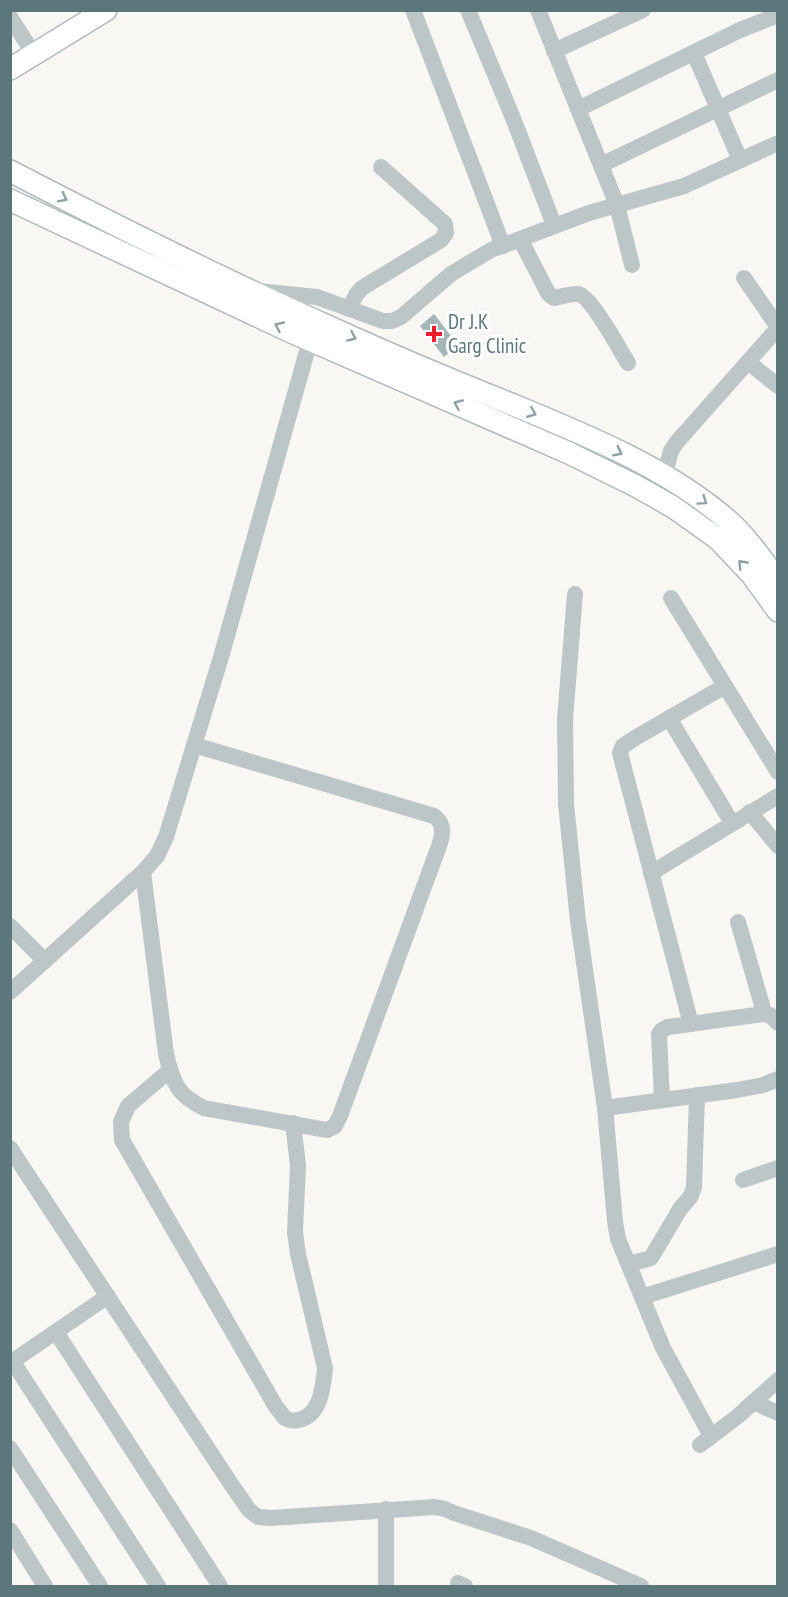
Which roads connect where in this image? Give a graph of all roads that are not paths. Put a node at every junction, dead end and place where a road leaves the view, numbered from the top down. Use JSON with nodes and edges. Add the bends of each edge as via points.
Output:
{"nodes":[{"id":1,"x":106,"y":10,"type":"edge"},
{"id":2,"x":413,"y":10,"type":"edge"},
{"id":3,"x":468,"y":10,"type":"edge"},
{"id":4,"x":538,"y":10,"type":"edge"},
{"id":5,"x":643,"y":10,"type":"edge"},
{"id":6,"x":777,"y":15,"type":"edge"},
{"id":7,"x":10,"y":17,"type":"edge"},
{"id":8,"x":755,"y":17,"type":"edge"},
{"id":9,"x":554,"y":51,"type":"junction"},
{"id":10,"x":694,"y":53,"type":"junction"},
{"id":11,"x":34,"y":54,"type":"junction"},
{"id":12,"x":10,"y":69,"type":"edge"},
{"id":13,"x":777,"y":80,"type":"edge"},
{"id":14,"x":578,"y":109,"type":"junction"},
{"id":15,"x":719,"y":110,"type":"junction"},
{"id":16,"x":774,"y":142,"type":"edge"},
{"id":17,"x":740,"y":160,"type":"junction"},
{"id":18,"x":601,"y":165,"type":"junction"},
{"id":19,"x":381,"y":167,"type":"dead end"},
{"id":20,"x":10,"y":171,"type":"edge"},
{"id":21,"x":10,"y":200,"type":"edge"},
{"id":22,"x":617,"y":205,"type":"junction"},
{"id":23,"x":554,"y":225,"type":"junction"},
{"id":24,"x":520,"y":239,"type":"junction"},
{"id":25,"x":503,"y":246,"type":"junction"},
{"id":26,"x":632,"y":265,"type":"dead end"},
{"id":27,"x":744,"y":278,"type":"dead end"},
{"id":28,"x":251,"y":291,"type":"junction"},
{"id":29,"x":349,"y":309,"type":"junction"},
{"id":30,"x":777,"y":328,"type":"edge"},
{"id":31,"x":312,"y":330,"type":"junction"},
{"id":32,"x":747,"y":362,"type":"junction"},
{"id":33,"x":628,"y":363,"type":"dead end"},
{"id":34,"x":777,"y":386,"type":"edge"},
{"id":35,"x":658,"y":473,"type":"junction"},
{"id":36,"x":777,"y":581,"type":"edge"},
{"id":37,"x":575,"y":594,"type":"dead end"},
{"id":38,"x":671,"y":598,"type":"dead end"},
{"id":39,"x":777,"y":611,"type":"edge"},
{"id":40,"x":725,"y":686,"type":"junction"},
{"id":41,"x":669,"y":718,"type":"junction"},
{"id":42,"x":194,"y":745,"type":"junction"},
{"id":43,"x":777,"y":772,"type":"edge"},
{"id":44,"x":777,"y":796,"type":"edge"},
{"id":45,"x":750,"y":812,"type":"junction"},
{"id":46,"x":732,"y":824,"type":"junction"},
{"id":47,"x":777,"y":846,"type":"edge"},
{"id":48,"x":142,"y":872,"type":"junction"},
{"id":49,"x":651,"y":873,"type":"junction"},
{"id":50,"x":738,"y":922,"type":"dead end"},
{"id":51,"x":10,"y":926,"type":"edge"},
{"id":52,"x":45,"y":961,"type":"junction"},
{"id":53,"x":10,"y":992,"type":"edge"},
{"id":54,"x":770,"y":1019,"type":"edge"},
{"id":55,"x":691,"y":1024,"type":"junction"},
{"id":56,"x":170,"y":1070,"type":"junction"},
{"id":57,"x":777,"y":1079,"type":"edge"},
{"id":58,"x":697,"y":1095,"type":"junction"},
{"id":59,"x":662,"y":1100,"type":"junction"},
{"id":60,"x":605,"y":1108,"type":"junction"},
{"id":61,"x":293,"y":1124,"type":"junction"},
{"id":62,"x":10,"y":1148,"type":"edge"},
{"id":63,"x":777,"y":1168,"type":"edge"},
{"id":64,"x":742,"y":1180,"type":"dead end"},
{"id":65,"x":777,"y":1254,"type":"edge"},
{"id":66,"x":629,"y":1264,"type":"junction"},
{"id":67,"x":108,"y":1296,"type":"junction"},
{"id":68,"x":642,"y":1297,"type":"junction"},
{"id":69,"x":56,"y":1332,"type":"junction"},
{"id":70,"x":12,"y":1363,"type":"edge"},
{"id":71,"x":777,"y":1380,"type":"edge"},
{"id":72,"x":753,"y":1402,"type":"junction"},
{"id":73,"x":777,"y":1413,"type":"edge"},
{"id":74,"x":10,"y":1448,"type":"edge"},
{"id":75,"x":386,"y":1509,"type":"junction"},
{"id":76,"x":10,"y":1530,"type":"edge"},
{"id":77,"x":45,"y":1587,"type":"edge"},
{"id":78,"x":100,"y":1587,"type":"edge"},
{"id":79,"x":158,"y":1587,"type":"edge"},
{"id":80,"x":220,"y":1587,"type":"edge"},
{"id":81,"x":386,"y":1587,"type":"edge"},
{"id":82,"x":641,"y":1587,"type":"edge"}],
"edges":[{"from":1,"to":11,"type":"main road"},
{"from":2,"to":25,"type":"street"},
{"from":3,"to":23,"type":"street"},
{"from":4,"to":9,"type":"street"},
{"from":5,"to":9,"type":"street"},
{"from":6,"to":8,"type":"street"},
{"from":7,"to":11,"type":"street"},
{"from":8,"to":10,"type":"street"},
{"from":9,"to":14,"type":"street"},
{"from":10,"to":14,"type":"street"},
{"from":10,"to":15,"type":"street"},
{"from":11,"to":12,"type":"main road"},
{"from":13,"to":15,"type":"street"},
{"from":14,"to":18,"type":"street"},
{"from":15,"to":17,"type":"street"},
{"from":15,"to":18,"type":"street"},
{"from":16,"to":17,"type":"street"},
{"from":17,"to":22,"type":"street","via":[[684,186]]},
{"from":18,"to":22,"type":"street"},
{"from":19,"to":29,"type":"street","via":[[445,224],[446,233],[441,240],[362,288]]},
{"from":20,"to":28,"type":"main road","one_way":true},
{"from":31,"to":21,"type":"main road","one_way":true},
{"from":22,"to":23,"type":"street"},
{"from":22,"to":26,"type":"street"},
{"from":23,"to":24,"type":"street"},
{"from":24,"to":25,"type":"street"},
{"from":24,"to":33,"type":"street","via":[[549,293],[554,298],[583,296]]},
{"from":25,"to":29,"type":"street","via":[[451,274],[392,321]]},
{"from":27,"to":30,"type":"street"},
{"from":28,"to":29,"type":"street","via":[[317,297]]},
{"from":28,"to":31,"type":"main road"},
{"from":30,"to":32,"type":"street"},
{"from":31,"to":35,"type":"main road","one_way":true,"via":[[376,348],[582,434]]},
{"from":39,"to":31,"type":"main road","one_way":true,"via":[[752,575],[718,539],[673,507]]},
{"from":31,"to":42,"type":"street"},
{"from":32,"to":34,"type":"street"},
{"from":32,"to":35,"type":"street","via":[[676,443]]},
{"from":35,"to":36,"type":"main road","one_way":true,"via":[[708,504],[734,526]]},
{"from":37,"to":60,"type":"street","via":[[565,719],[566,804]]},
{"from":38,"to":40,"type":"street"},
{"from":40,"to":41,"type":"street"},
{"from":40,"to":43,"type":"street"},
{"from":41,"to":46,"type":"street"},
{"from":41,"to":49,"type":"street","via":[[623,746],[620,753]]},
{"from":42,"to":48,"type":"street","via":[[166,837],[157,856]]},
{"from":42,"to":61,"type":"street","via":[[434,816],[443,831],[335,1126],[327,1130]]},
{"from":44,"to":45,"type":"street"},
{"from":45,"to":46,"type":"street"},
{"from":45,"to":47,"type":"street"},
{"from":46,"to":49,"type":"street"},
{"from":48,"to":52,"type":"street"},
{"from":48,"to":56,"type":"street"},
{"from":49,"to":55,"type":"street"},
{"from":50,"to":54,"type":"street","via":[[762,1005]]},
{"from":51,"to":52,"type":"street"},
{"from":52,"to":53,"type":"street"},
{"from":54,"to":55,"type":"street"},
{"from":55,"to":59,"type":"street","via":[[668,1027],[659,1034]]},
{"from":56,"to":61,"type":"street","via":[[177,1089],[204,1108]]},
{"from":56,"to":61,"type":"street","via":[[128,1106],[121,1122],[122,1140],[276,1407],[286,1419],[294,1421],[313,1411],[320,1399],[325,1368],[295,1232],[298,1165]]},
{"from":57,"to":58,"type":"street","via":[[763,1085]]},
{"from":58,"to":59,"type":"street"},
{"from":58,"to":66,"type":"street","via":[[696,1176],[691,1196],[651,1257]]},
{"from":59,"to":60,"type":"street"},
{"from":60,"to":66,"type":"street","via":[[615,1221]]},
{"from":62,"to":67,"type":"street"},
{"from":63,"to":64,"type":"street"},
{"from":65,"to":68,"type":"street"},
{"from":66,"to":68,"type":"street"},
{"from":67,"to":69,"type":"street"},
{"from":67,"to":75,"type":"street","via":[[249,1510],[258,1517]]},
{"from":68,"to":72,"type":"street","via":[[705,1440]]},
{"from":69,"to":70,"type":"street"},
{"from":69,"to":80,"type":"street"},
{"from":70,"to":79,"type":"street"},
{"from":71,"to":72,"type":"street"},
{"from":72,"to":73,"type":"street"},
{"from":74,"to":78,"type":"street"},
{"from":75,"to":81,"type":"street"},
{"from":75,"to":82,"type":"street","via":[[445,1509],[531,1538]]},
{"from":76,"to":77,"type":"street"}]}
